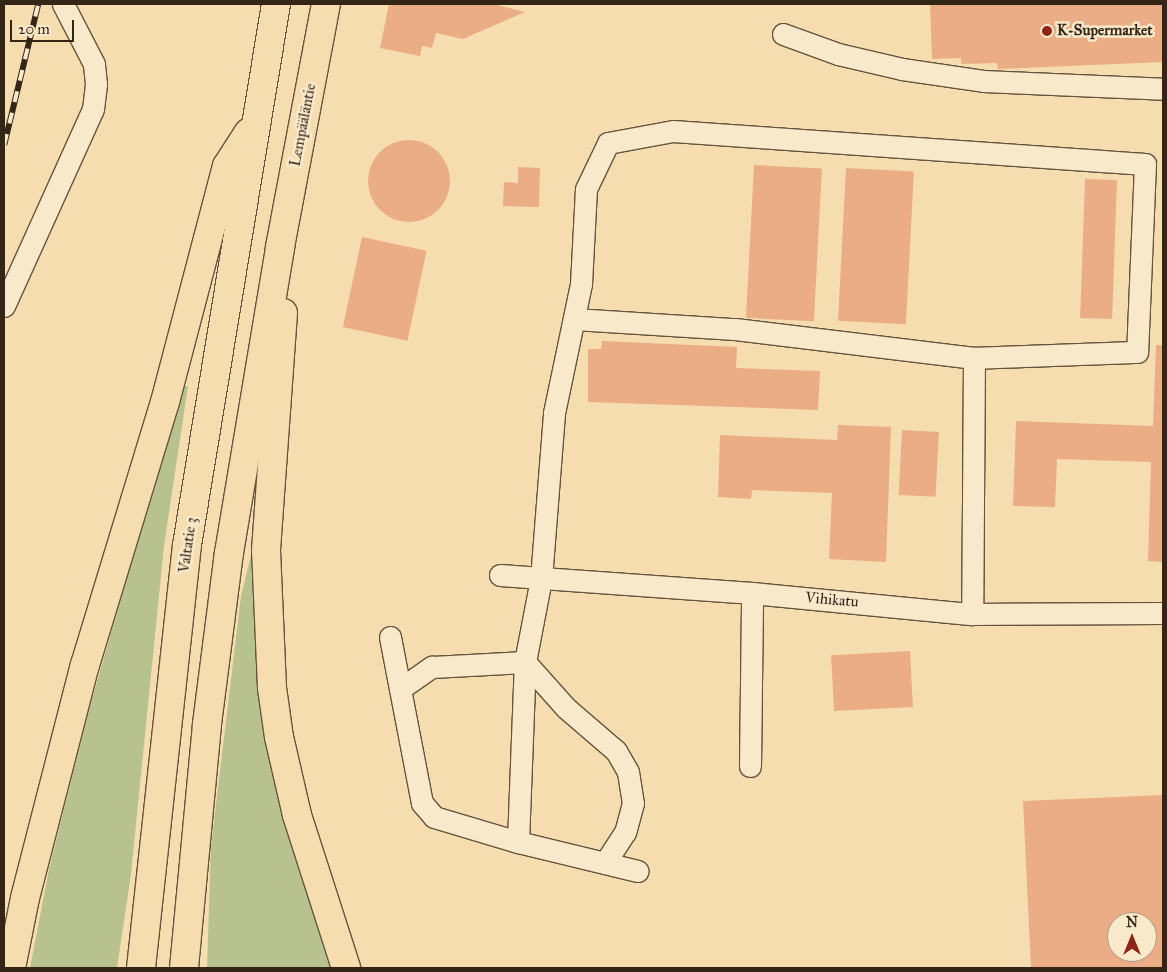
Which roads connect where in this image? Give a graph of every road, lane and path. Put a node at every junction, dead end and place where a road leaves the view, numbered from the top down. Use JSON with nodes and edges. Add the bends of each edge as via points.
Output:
{"nodes":[{"id":1,"x":63,"y":4,"type":"edge"},
{"id":2,"x":276,"y":4,"type":"edge"},
{"id":3,"x":326,"y":4,"type":"edge"},
{"id":4,"x":783,"y":34,"type":"dead end"},
{"id":5,"x":1163,"y":89,"type":"edge"},
{"id":6,"x":254,"y":124,"type":"junction"},
{"id":7,"x":280,"y":247,"type":"junction"},
{"id":8,"x":4,"y":306,"type":"edge"},
{"id":9,"x":574,"y":319,"type":"junction"},
{"id":10,"x":974,"y":358,"type":"junction"},
{"id":11,"x":500,"y":575,"type":"dead end"},
{"id":12,"x":541,"y":579,"type":"junction"},
{"id":13,"x":752,"y":593,"type":"junction"},
{"id":14,"x":1163,"y":613,"type":"edge"},
{"id":15,"x":972,"y":614,"type":"junction"},
{"id":16,"x":390,"y":637,"type":"dead end"},
{"id":17,"x":525,"y":662,"type":"junction"},
{"id":18,"x":400,"y":689,"type":"junction"},
{"id":19,"x":750,"y":766,"type":"dead end"},
{"id":20,"x":518,"y":842,"type":"junction"},
{"id":21,"x":605,"y":863,"type":"junction"},
{"id":22,"x":638,"y":871,"type":"dead end"},
{"id":23,"x":11,"y":968,"type":"edge"},
{"id":24,"x":142,"y":968,"type":"edge"},
{"id":25,"x":184,"y":968,"type":"edge"},
{"id":26,"x":346,"y":968,"type":"edge"}],
"edges":[{"from":1,"to":8,"type":"street","via":[[94,64],[93,109]]},
{"from":2,"to":6,"type":"highway"},
{"from":3,"to":7,"type":"highway","name":"Lempääläntie"},
{"from":4,"to":5,"type":"street","via":[[838,54],[902,69],[983,80]]},
{"from":6,"to":23,"type":"highway","via":[[227,166],[165,402],[86,665],[25,898]]},
{"from":6,"to":24,"type":"highway","name":"Valtatie 3","via":[[187,545]]},
{"from":7,"to":25,"type":"highway","via":[[229,553],[207,724]]},
{"from":7,"to":26,"type":"highway","via":[[283,322],[266,550],[272,688],[297,815]]},
{"from":9,"to":10,"type":"street","via":[[735,329]]},
{"from":9,"to":10,"type":"street","via":[[582,284],[586,188],[608,143],[673,131],[1145,164],[1137,352]]},
{"from":9,"to":12,"type":"street","via":[[554,413]]},
{"from":10,"to":15,"type":"street"},
{"from":11,"to":12,"type":"street","name":"Vihikatu"},
{"from":12,"to":13,"type":"street","name":"Vihikatu"},
{"from":12,"to":17,"type":"street"},
{"from":13,"to":15,"type":"street","name":"Vihikatu"},
{"from":13,"to":19,"type":"street"},
{"from":14,"to":15,"type":"street","name":"Vihikatu"},
{"from":16,"to":18,"type":"street"},
{"from":17,"to":18,"type":"street","via":[[432,667]]},
{"from":17,"to":20,"type":"street"},
{"from":17,"to":21,"type":"street","via":[[566,708],[616,751],[628,772],[634,804],[624,832]]},
{"from":18,"to":20,"type":"street","via":[[422,803],[434,817]]},
{"from":20,"to":21,"type":"street"},
{"from":21,"to":22,"type":"street"}]}
